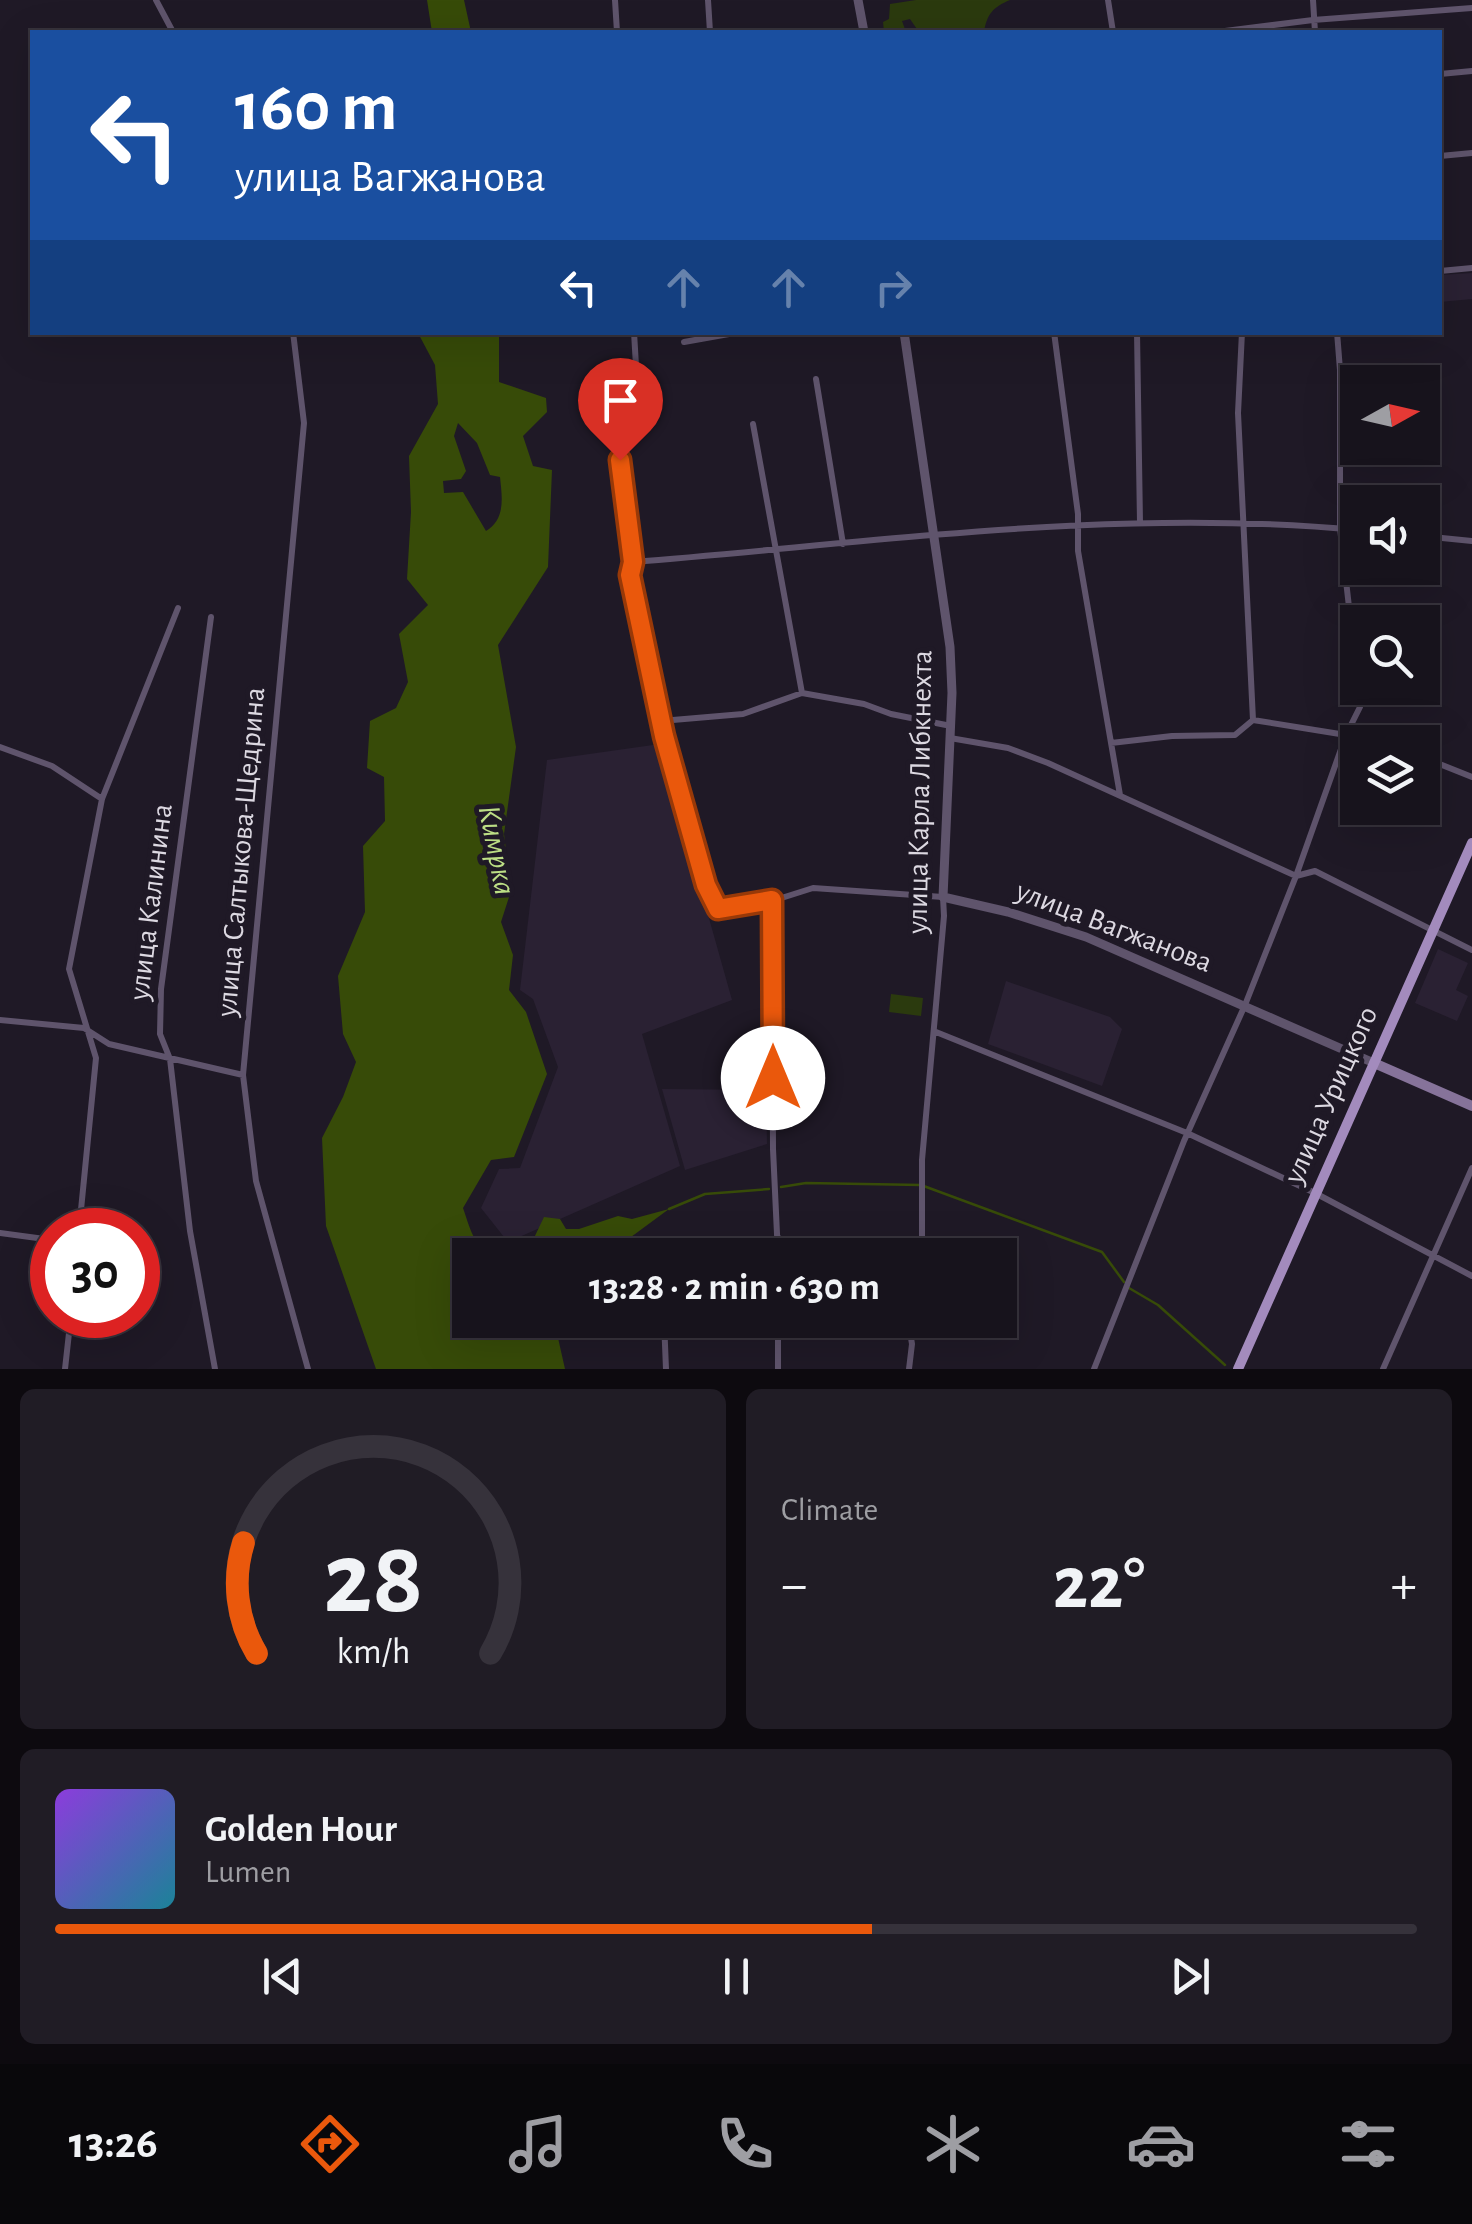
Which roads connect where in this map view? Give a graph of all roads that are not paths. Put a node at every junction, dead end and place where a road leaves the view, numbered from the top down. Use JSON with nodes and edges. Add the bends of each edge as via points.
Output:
{"nodes":[{"id":1,"x":156,"y":0,"type":"edge"},
{"id":2,"x":615,"y":0,"type":"edge"},
{"id":3,"x":708,"y":0,"type":"edge"},
{"id":4,"x":858,"y":0,"type":"edge"},
{"id":5,"x":1108,"y":0,"type":"edge"},
{"id":6,"x":1313,"y":0,"type":"edge"},
{"id":7,"x":1472,"y":8,"type":"edge"},
{"id":8,"x":1313,"y":20,"type":"junction"},
{"id":9,"x":172,"y":30,"type":"edge"},
{"id":10,"x":617,"y":30,"type":"edge"},
{"id":11,"x":710,"y":30,"type":"edge"},
{"id":12,"x":864,"y":30,"type":"edge"},
{"id":13,"x":1113,"y":30,"type":"edge"},
{"id":14,"x":1233,"y":30,"type":"edge"},
{"id":15,"x":1315,"y":30,"type":"edge"},
{"id":16,"x":1472,"y":72,"type":"edge"},
{"id":17,"x":1442,"y":74,"type":"edge"},
{"id":18,"x":1472,"y":153,"type":"edge"},
{"id":19,"x":1442,"y":156,"type":"edge"},
{"id":20,"x":1472,"y":268,"type":"edge"},
{"id":21,"x":1442,"y":270,"type":"edge"},
{"id":22,"x":292,"y":335,"type":"edge"},
{"id":23,"x":634,"y":335,"type":"edge"},
{"id":24,"x":723,"y":335,"type":"edge"},
{"id":25,"x":904,"y":335,"type":"edge"},
{"id":26,"x":1054,"y":335,"type":"edge"},
{"id":27,"x":1136,"y":335,"type":"edge"},
{"id":28,"x":1242,"y":335,"type":"edge"},
{"id":29,"x":1337,"y":335,"type":"edge"},
{"id":30,"x":684,"y":342,"type":"dead end"},
{"id":31,"x":816,"y":379,"type":"dead end"},
{"id":32,"x":753,"y":424,"type":"dead end"},
{"id":33,"x":1340,"y":485,"type":"edge"},
{"id":34,"x":1140,"y":523,"type":"junction"},
{"id":35,"x":1078,"y":524,"type":"junction"},
{"id":36,"x":1242,"y":524,"type":"junction"},
{"id":37,"x":1340,"y":528,"type":"edge"},
{"id":38,"x":934,"y":535,"type":"junction"},
{"id":39,"x":1440,"y":538,"type":"edge"},
{"id":40,"x":1472,"y":541,"type":"edge"},
{"id":41,"x":843,"y":544,"type":"junction"},
{"id":42,"x":776,"y":551,"type":"junction"},
{"id":43,"x":633,"y":562,"type":"junction"},
{"id":44,"x":178,"y":608,"type":"dead end"},
{"id":45,"x":210,"y":617,"type":"dead end"},
{"id":46,"x":802,"y":694,"type":"junction"},
{"id":47,"x":1252,"y":720,"type":"junction"},
{"id":48,"x":661,"y":722,"type":"junction"},
{"id":49,"x":951,"y":726,"type":"junction"},
{"id":50,"x":1340,"y":734,"type":"edge"},
{"id":51,"x":950,"y":738,"type":"junction"},
{"id":52,"x":1110,"y":743,"type":"junction"},
{"id":53,"x":0,"y":747,"type":"edge"},
{"id":54,"x":1340,"y":752,"type":"edge"},
{"id":55,"x":1440,"y":764,"type":"edge"},
{"id":56,"x":1472,"y":777,"type":"edge"},
{"id":57,"x":1120,"y":796,"type":"junction"},
{"id":58,"x":102,"y":799,"type":"junction"},
{"id":59,"x":1472,"y":843,"type":"edge"},
{"id":60,"x":1296,"y":876,"type":"junction"},
{"id":61,"x":943,"y":897,"type":"junction"},
{"id":62,"x":772,"y":900,"type":"junction"},
{"id":63,"x":1434,"y":931,"type":"junction"},
{"id":64,"x":1472,"y":950,"type":"edge"},
{"id":65,"x":1244,"y":1005,"type":"junction"},
{"id":66,"x":0,"y":1020,"type":"edge"},
{"id":67,"x":84,"y":1028,"type":"junction"},
{"id":68,"x":936,"y":1032,"type":"junction"},
{"id":69,"x":170,"y":1059,"type":"junction"},
{"id":70,"x":1374,"y":1063,"type":"junction"},
{"id":71,"x":243,"y":1075,"type":"junction"},
{"id":72,"x":1472,"y":1106,"type":"edge"},
{"id":73,"x":1187,"y":1133,"type":"junction"},
{"id":74,"x":1472,"y":1168,"type":"edge"},
{"id":75,"x":1315,"y":1193,"type":"junction"},
{"id":76,"x":81,"y":1208,"type":"edge"},
{"id":77,"x":0,"y":1233,"type":"edge"},
{"id":78,"x":778,"y":1236,"type":"joint"},
{"id":79,"x":30,"y":1237,"type":"edge"},
{"id":80,"x":773,"y":1238,"type":"edge"},
{"id":81,"x":922,"y":1238,"type":"edge"},
{"id":82,"x":1432,"y":1254,"type":"junction"},
{"id":83,"x":1472,"y":1276,"type":"edge"},
{"id":84,"x":68,"y":1338,"type":"edge"},
{"id":85,"x":665,"y":1338,"type":"edge"},
{"id":86,"x":778,"y":1338,"type":"edge"},
{"id":87,"x":911,"y":1338,"type":"edge"},
{"id":88,"x":65,"y":1369,"type":"edge"},
{"id":89,"x":215,"y":1369,"type":"edge"},
{"id":90,"x":308,"y":1369,"type":"edge"},
{"id":91,"x":666,"y":1369,"type":"edge"},
{"id":92,"x":778,"y":1369,"type":"edge"},
{"id":93,"x":909,"y":1369,"type":"edge"},
{"id":94,"x":1094,"y":1369,"type":"edge"},
{"id":95,"x":1238,"y":1369,"type":"edge"},
{"id":96,"x":1384,"y":1369,"type":"edge"}],
"edges":[{"from":1,"to":9,"type":"street"},
{"from":2,"to":10,"type":"street"},
{"from":3,"to":11,"type":"street"},
{"from":4,"to":12,"type":"street"},
{"from":5,"to":13,"type":"street"},
{"from":6,"to":8,"type":"street"},
{"from":7,"to":8,"type":"street"},
{"from":8,"to":14,"type":"street"},
{"from":8,"to":15,"type":"street"},
{"from":16,"to":17,"type":"street"},
{"from":18,"to":19,"type":"street"},
{"from":20,"to":21,"type":"street"},
{"from":22,"to":71,"type":"street","name":"улица Салтыкова-Щедрина","via":[[304,423]]},
{"from":23,"to":43,"type":"street","via":[[636,383],[620,460]]},
{"from":24,"to":30,"type":"street"},
{"from":25,"to":38,"type":"street","name":"улица Карла Либкнехта"},
{"from":26,"to":35,"type":"street"},
{"from":27,"to":34,"type":"street"},
{"from":28,"to":36,"type":"street"},
{"from":29,"to":33,"type":"street"},
{"from":31,"to":41,"type":"street"},
{"from":32,"to":42,"type":"street"},
{"from":34,"to":35,"type":"street"},
{"from":34,"to":36,"type":"street"},
{"from":35,"to":38,"type":"street"},
{"from":35,"to":52,"type":"street"},
{"from":36,"to":37,"type":"street"},
{"from":36,"to":47,"type":"street"},
{"from":38,"to":41,"type":"street"},
{"from":38,"to":49,"type":"street","name":"улица Карла Либкнехта","via":[[950,647]]},
{"from":39,"to":40,"type":"street"},
{"from":41,"to":42,"type":"street"},
{"from":42,"to":43,"type":"street"},
{"from":42,"to":46,"type":"street"},
{"from":43,"to":48,"type":"street","via":[[630,575]]},
{"from":44,"to":58,"type":"street"},
{"from":45,"to":69,"type":"street","name":"улица Калинина","via":[[161,989],[160,1034]]},
{"from":46,"to":48,"type":"street","via":[[743,714]]},
{"from":46,"to":49,"type":"street"},
{"from":47,"to":50,"type":"street"},
{"from":47,"to":52,"type":"street","via":[[1236,735]]},
{"from":48,"to":62,"type":"street","name":"улица Вагжанова","via":[[718,909]]},
{"from":49,"to":51,"type":"street","name":"улица Карла Либкнехта"},
{"from":51,"to":57,"type":"street","via":[[1008,748]]},
{"from":51,"to":61,"type":"street","name":"улица Карла Либкнехта"},
{"from":52,"to":57,"type":"street"},
{"from":53,"to":58,"type":"street","via":[[52,766]]},
{"from":54,"to":60,"type":"street"},
{"from":55,"to":56,"type":"street"},
{"from":57,"to":60,"type":"street"},
{"from":58,"to":67,"type":"street","via":[[69,969]]},
{"from":59,"to":63,"type":"main road","name":"улица Урицкого"},
{"from":60,"to":63,"type":"street","via":[[1315,872]]},
{"from":60,"to":65,"type":"street"},
{"from":61,"to":62,"type":"street","name":"улица Вагжанова","via":[[813,888]]},
{"from":61,"to":65,"type":"street","name":"улица Вагжанова","via":[[1086,937]]},
{"from":61,"to":68,"type":"street","name":"улица Карла Либкнехта"},
{"from":62,"to":78,"type":"street"},
{"from":63,"to":64,"type":"street"},
{"from":63,"to":70,"type":"main road","name":"улица Урицкого"},
{"from":65,"to":70,"type":"street","name":"улица Вагжанова"},
{"from":65,"to":73,"type":"street"},
{"from":66,"to":67,"type":"street"},
{"from":67,"to":69,"type":"street","via":[[109,1044]]},
{"from":67,"to":76,"type":"street","via":[[96,1058]]},
{"from":68,"to":73,"type":"street"},
{"from":68,"to":81,"type":"street","name":"улица Карла Либкнехта","via":[[922,1160]]},
{"from":69,"to":71,"type":"street"},
{"from":69,"to":89,"type":"street","name":"улица Калинина"},
{"from":70,"to":72,"type":"main road","name":"улица Вагжанова"},
{"from":70,"to":75,"type":"main road","name":"улица Урицкого"},
{"from":71,"to":90,"type":"street","name":"улица Салтыкова-Щедрина","via":[[256,1182]]},
{"from":73,"to":75,"type":"street"},
{"from":73,"to":94,"type":"street"},
{"from":74,"to":82,"type":"street"},
{"from":75,"to":82,"type":"street"},
{"from":75,"to":95,"type":"main road","name":"улица Урицкого"},
{"from":77,"to":79,"type":"street"},
{"from":78,"to":80,"type":"street"},
{"from":82,"to":83,"type":"street"},
{"from":82,"to":96,"type":"street"},
{"from":84,"to":88,"type":"street"},
{"from":85,"to":91,"type":"street"},
{"from":86,"to":92,"type":"street"},
{"from":87,"to":93,"type":"street"}]}
